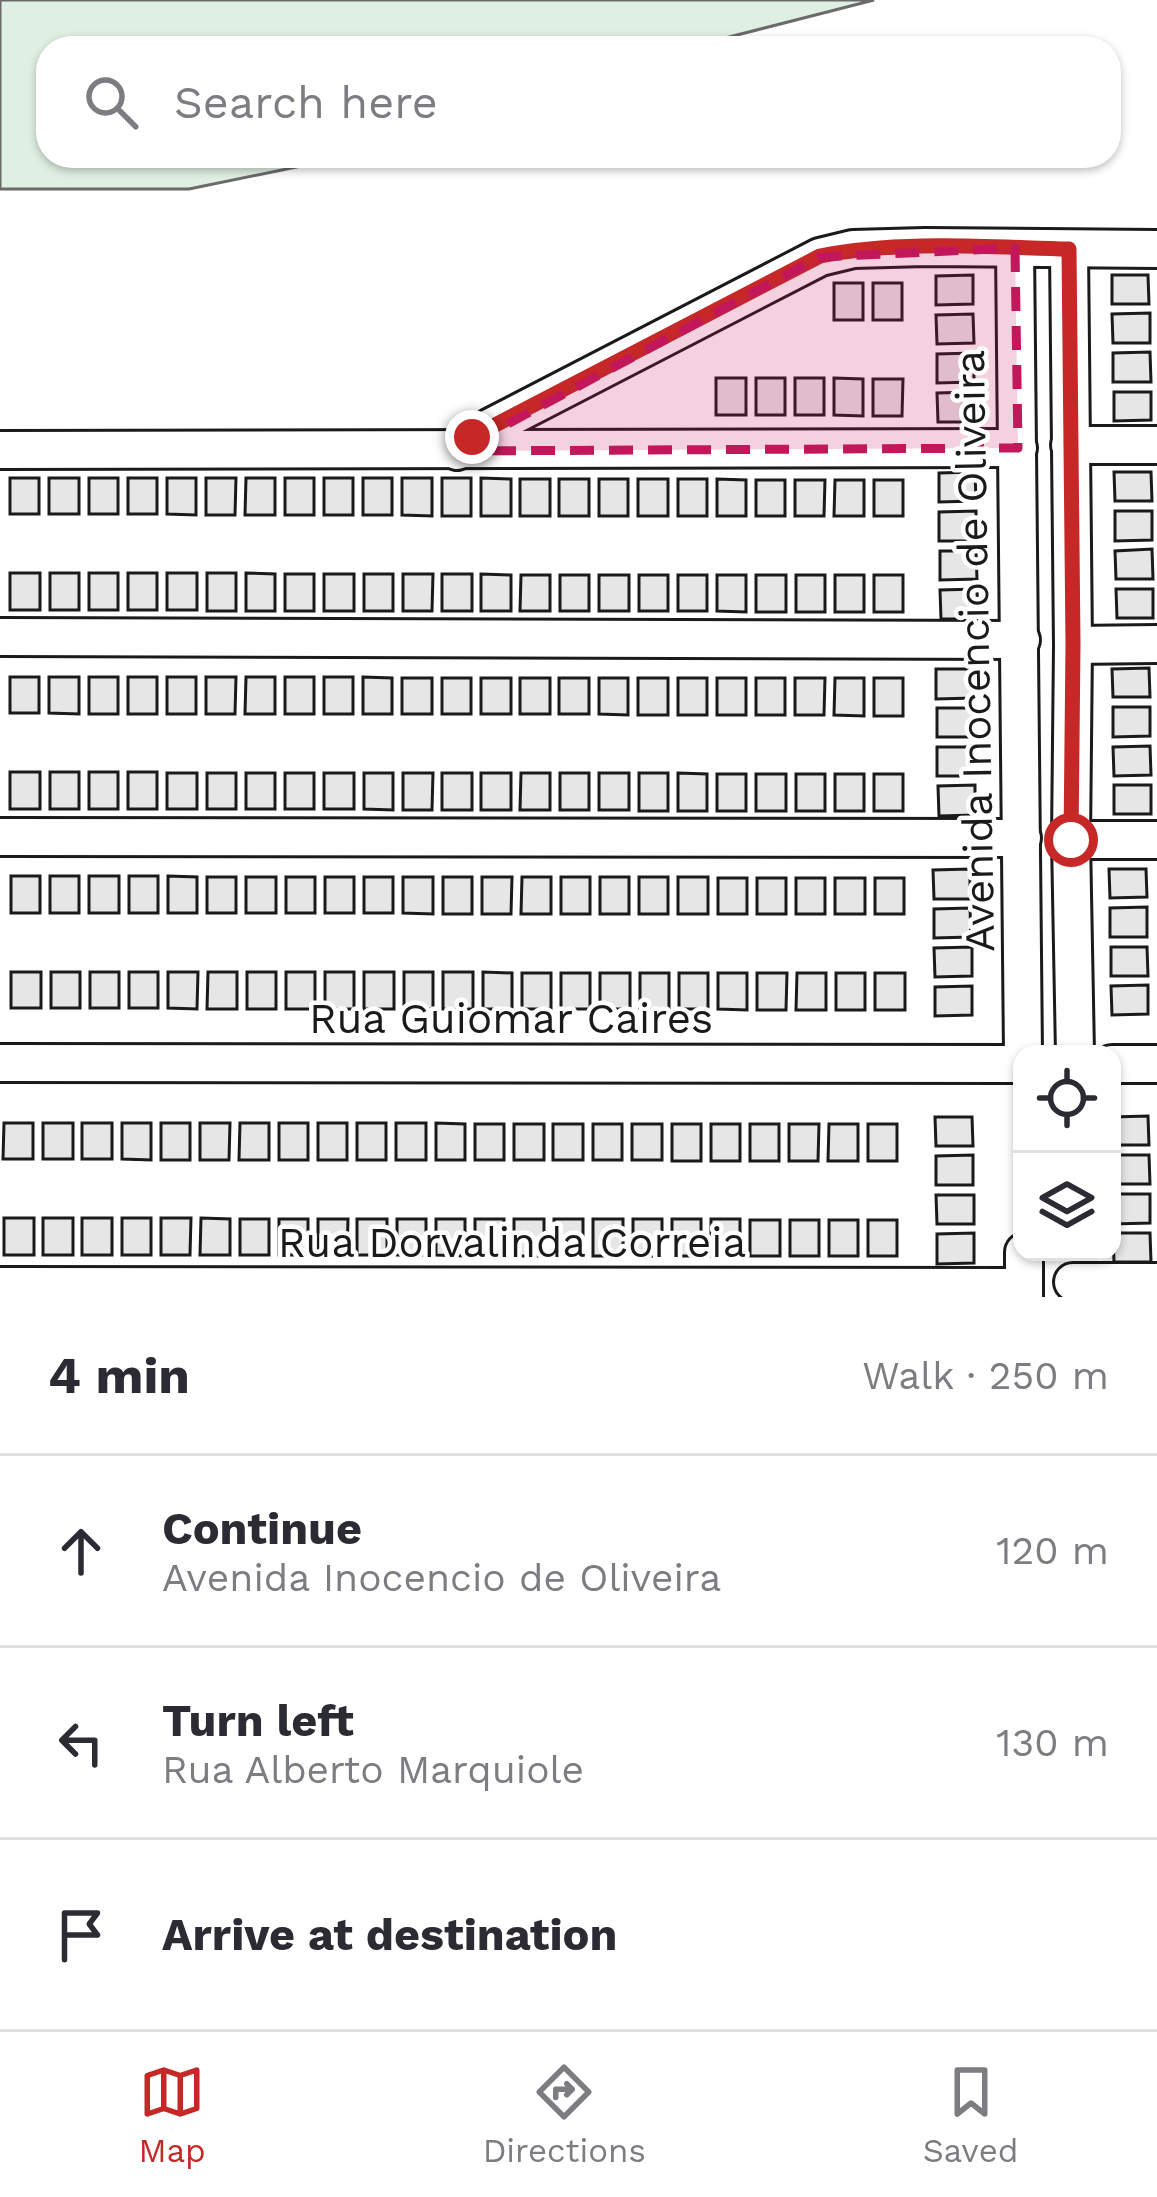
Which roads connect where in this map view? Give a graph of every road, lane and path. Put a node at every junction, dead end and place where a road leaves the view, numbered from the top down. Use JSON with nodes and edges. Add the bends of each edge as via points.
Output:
{"nodes":[{"id":1,"x":1016,"y":248,"type":"junction"},
{"id":2,"x":1069,"y":249,"type":"junction"},
{"id":3,"x":1157,"y":249,"type":"edge"},
{"id":4,"x":1070,"y":445,"type":"junction"},
{"id":5,"x":1157,"y":445,"type":"edge"},
{"id":6,"x":1018,"y":448,"type":"junction"},
{"id":7,"x":0,"y":450,"type":"edge"},
{"id":8,"x":457,"y":451,"type":"junction"},
{"id":9,"x":0,"y":637,"type":"edge"},
{"id":10,"x":1021,"y":640,"type":"junction"},
{"id":11,"x":1073,"y":644,"type":"junction"},
{"id":12,"x":1157,"y":644,"type":"edge"},
{"id":13,"x":0,"y":836,"type":"edge"},
{"id":14,"x":1022,"y":838,"type":"junction"},
{"id":15,"x":1071,"y":840,"type":"junction"},
{"id":16,"x":1157,"y":840,"type":"edge"},
{"id":17,"x":1023,"y":1045,"type":"edge"},
{"id":18,"x":1075,"y":1045,"type":"edge"},
{"id":19,"x":0,"y":1063,"type":"edge"},
{"id":20,"x":1013,"y":1064,"type":"edge"},
{"id":21,"x":1121,"y":1064,"type":"edge"},
{"id":22,"x":1157,"y":1064,"type":"edge"},
{"id":23,"x":1073,"y":1277,"type":"edge"},
{"id":24,"x":1024,"y":1279,"type":"edge"},
{"id":25,"x":1157,"y":1282,"type":"edge"},
{"id":26,"x":0,"y":1286,"type":"edge"}],
"edges":[{"from":1,"to":2,"type":"street"},
{"from":1,"to":6,"type":"street","name":"Avenida Inocencio de Oliveira"},
{"from":1,"to":8,"type":"street","via":[[820,256]]},
{"from":2,"to":3,"type":"street"},
{"from":2,"to":4,"type":"street"},
{"from":4,"to":5,"type":"street"},
{"from":4,"to":11,"type":"street"},
{"from":6,"to":8,"type":"street"},
{"from":6,"to":10,"type":"street","name":"Avenida Inocencio de Oliveira"},
{"from":7,"to":8,"type":"street"},
{"from":9,"to":10,"type":"street"},
{"from":10,"to":14,"type":"street","name":"Avenida Inocencio de Oliveira"},
{"from":11,"to":12,"type":"street"},
{"from":11,"to":15,"type":"street"},
{"from":13,"to":14,"type":"street"},
{"from":14,"to":17,"type":"street","name":"Avenida Inocencio de Oliveira"},
{"from":15,"to":16,"type":"street"},
{"from":15,"to":18,"type":"street"},
{"from":19,"to":20,"type":"street","name":"Rua Guiomar Caires"},
{"from":21,"to":22,"type":"street"},
{"from":23,"to":25,"type":"street"},
{"from":24,"to":26,"type":"street","name":"Rua Dorvalinda Correia"}]}
